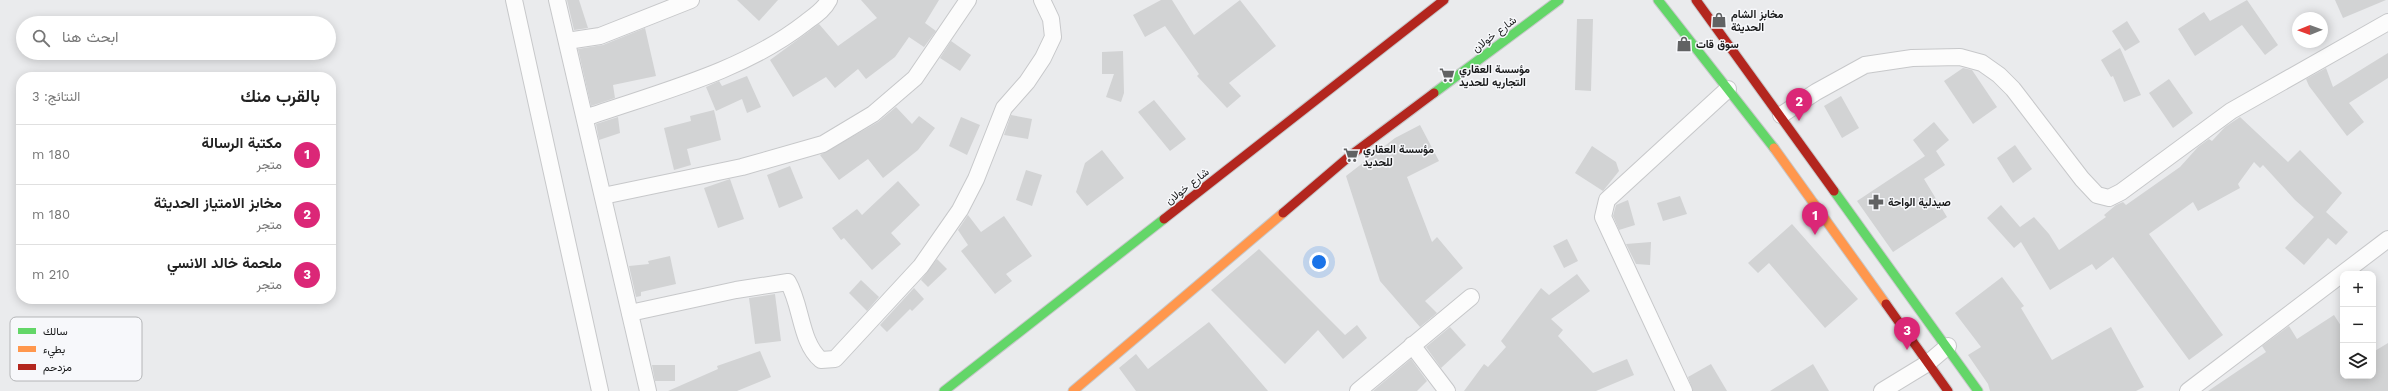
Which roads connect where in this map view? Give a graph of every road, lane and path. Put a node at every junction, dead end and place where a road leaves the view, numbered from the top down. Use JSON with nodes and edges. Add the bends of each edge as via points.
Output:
{"nodes":[{"id":1,"x":514,"y":0,"type":"edge"},
{"id":2,"x":557,"y":0,"type":"edge"},
{"id":3,"x":691,"y":0,"type":"edge"},
{"id":4,"x":829,"y":0,"type":"edge"},
{"id":5,"x":968,"y":0,"type":"edge"},
{"id":6,"x":1042,"y":0,"type":"edge"},
{"id":7,"x":1444,"y":0,"type":"edge"},
{"id":8,"x":1559,"y":0,"type":"edge"},
{"id":9,"x":1658,"y":0,"type":"edge"},
{"id":10,"x":1696,"y":0,"type":"edge"},
{"id":11,"x":2388,"y":22,"type":"edge"},
{"id":12,"x":567,"y":41,"type":"junction"},
{"id":13,"x":1728,"y":89,"type":"junction"},
{"id":14,"x":1780,"y":115,"type":"junction"},
{"id":15,"x":585,"y":118,"type":"junction"},
{"id":16,"x":603,"y":196,"type":"junction"},
{"id":17,"x":2388,"y":239,"type":"edge"},
{"id":18,"x":1471,"y":297,"type":"dead end"},
{"id":19,"x":630,"y":313,"type":"junction"},
{"id":20,"x":1412,"y":345,"type":"junction"},
{"id":21,"x":1948,"y":346,"type":"junction"},
{"id":22,"x":1928,"y":363,"type":"junction"},
{"id":23,"x":1965,"y":370,"type":"junction"},
{"id":24,"x":1941,"y":389,"type":"edge"},
{"id":25,"x":600,"y":391,"type":"edge"},
{"id":26,"x":648,"y":391,"type":"edge"},
{"id":27,"x":944,"y":391,"type":"edge"},
{"id":28,"x":1073,"y":391,"type":"edge"},
{"id":29,"x":1358,"y":391,"type":"edge"},
{"id":30,"x":1448,"y":391,"type":"edge"},
{"id":31,"x":1684,"y":391,"type":"edge"},
{"id":32,"x":1882,"y":391,"type":"edge"},
{"id":33,"x":1978,"y":391,"type":"edge"},
{"id":34,"x":2188,"y":391,"type":"edge"}],
"edges":[{"from":1,"to":25,"type":"street"},
{"from":2,"to":12,"type":"street"},
{"from":3,"to":12,"type":"street","via":[[600,36]]},
{"from":4,"to":15,"type":"street","via":[[825,8],[790,35],[733,66]]},
{"from":5,"to":16,"type":"street","via":[[915,78],[874,114],[823,144],[742,167]]},
{"from":6,"to":19,"type":"street","via":[[1051,19],[1053,37],[1027,82],[1004,108],[976,179],[960,210],[921,266],[834,359],[821,360],[812,352],[788,282],[736,290]]},
{"from":7,"to":27,"type":"main road","name":"شارع خولان"},
{"from":8,"to":28,"type":"main road","name":"شارع خولان","via":[[1351,155]]},
{"from":9,"to":13,"type":"main road"},
{"from":10,"to":14,"type":"main road"},
{"from":11,"to":14,"type":"street","via":[[2231,112],[2121,192],[2109,198],[2097,195],[2082,179],[2013,89],[1999,75],[1982,63],[1960,57],[1912,58],[1865,65]]},
{"from":12,"to":15,"type":"street"},
{"from":13,"to":22,"type":"main road","via":[[1759,127]]},
{"from":13,"to":31,"type":"street","via":[[1607,200],[1603,217]]},
{"from":14,"to":21,"type":"main road"},
{"from":15,"to":16,"type":"street"},
{"from":16,"to":19,"type":"street"},
{"from":17,"to":34,"type":"street"},
{"from":18,"to":20,"type":"street"},
{"from":19,"to":26,"type":"street"},
{"from":20,"to":29,"type":"street"},
{"from":20,"to":30,"type":"street"},
{"from":21,"to":22,"type":"street"},
{"from":21,"to":23,"type":"main road"},
{"from":22,"to":24,"type":"main road"},
{"from":22,"to":32,"type":"street"},
{"from":23,"to":24,"type":"street"},
{"from":23,"to":33,"type":"main road"}]}
